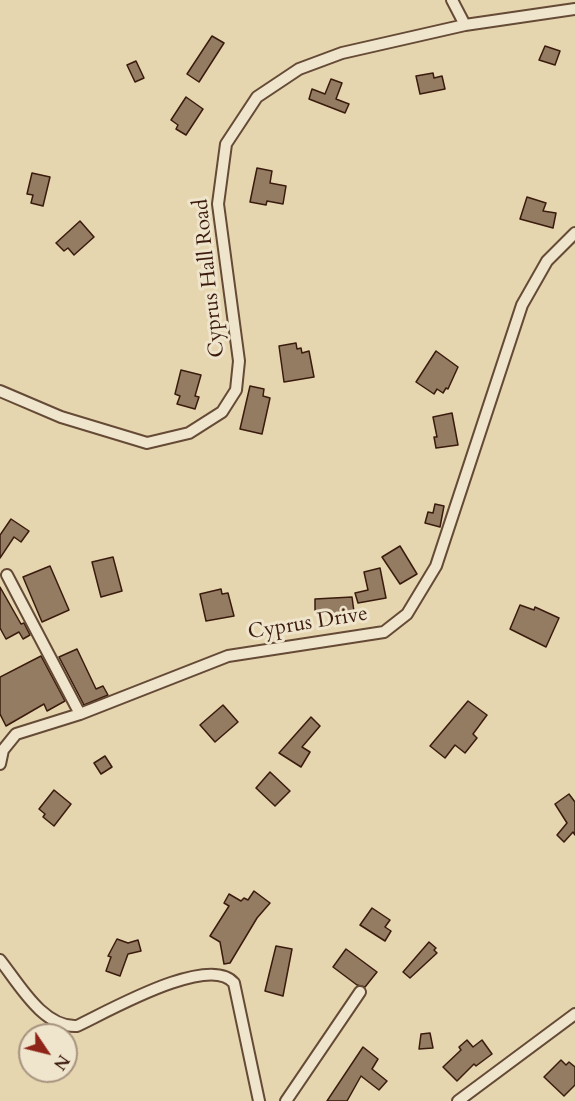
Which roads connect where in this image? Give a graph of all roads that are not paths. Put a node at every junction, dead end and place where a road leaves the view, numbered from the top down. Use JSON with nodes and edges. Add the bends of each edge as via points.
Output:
{"nodes":[{"id":1,"x":452,"y":0,"type":"edge"},
{"id":2,"x":575,"y":9,"type":"edge"},
{"id":3,"x":465,"y":25,"type":"junction"},
{"id":4,"x":575,"y":233,"type":"edge"},
{"id":5,"x":0,"y":391,"type":"edge"},
{"id":6,"x":7,"y":575,"type":"dead end"},
{"id":7,"x":80,"y":714,"type":"junction"},
{"id":8,"x":0,"y":764,"type":"edge"},
{"id":9,"x":0,"y":960,"type":"edge"},
{"id":10,"x":360,"y":992,"type":"dead end"},
{"id":11,"x":575,"y":1014,"type":"edge"},
{"id":12,"x":259,"y":1101,"type":"edge"},
{"id":13,"x":286,"y":1101,"type":"edge"},
{"id":14,"x":458,"y":1101,"type":"edge"}],
"edges":[{"from":1,"to":3,"type":"street"},
{"from":2,"to":3,"type":"street","name":"Cyprus Hall Road"},
{"from":3,"to":5,"type":"street","name":"Cyprus Hall Road","via":[[342,53],[299,69],[257,97],[226,144],[218,204],[239,361],[236,390],[222,412],[189,433],[147,443],[61,417]]},
{"from":4,"to":7,"type":"street","name":"Cyprus Drive","via":[[547,261],[522,305],[436,566],[407,614],[384,632],[228,656]]},
{"from":6,"to":7,"type":"street"},
{"from":7,"to":8,"type":"street","name":"Cyprus Drive","via":[[16,734],[3,750]]},
{"from":9,"to":12,"type":"street","via":[[51,1020],[66,1027],[77,1026],[188,977],[221,974],[229,978],[234,983]]},
{"from":10,"to":13,"type":"street"},
{"from":11,"to":14,"type":"street"}]}
